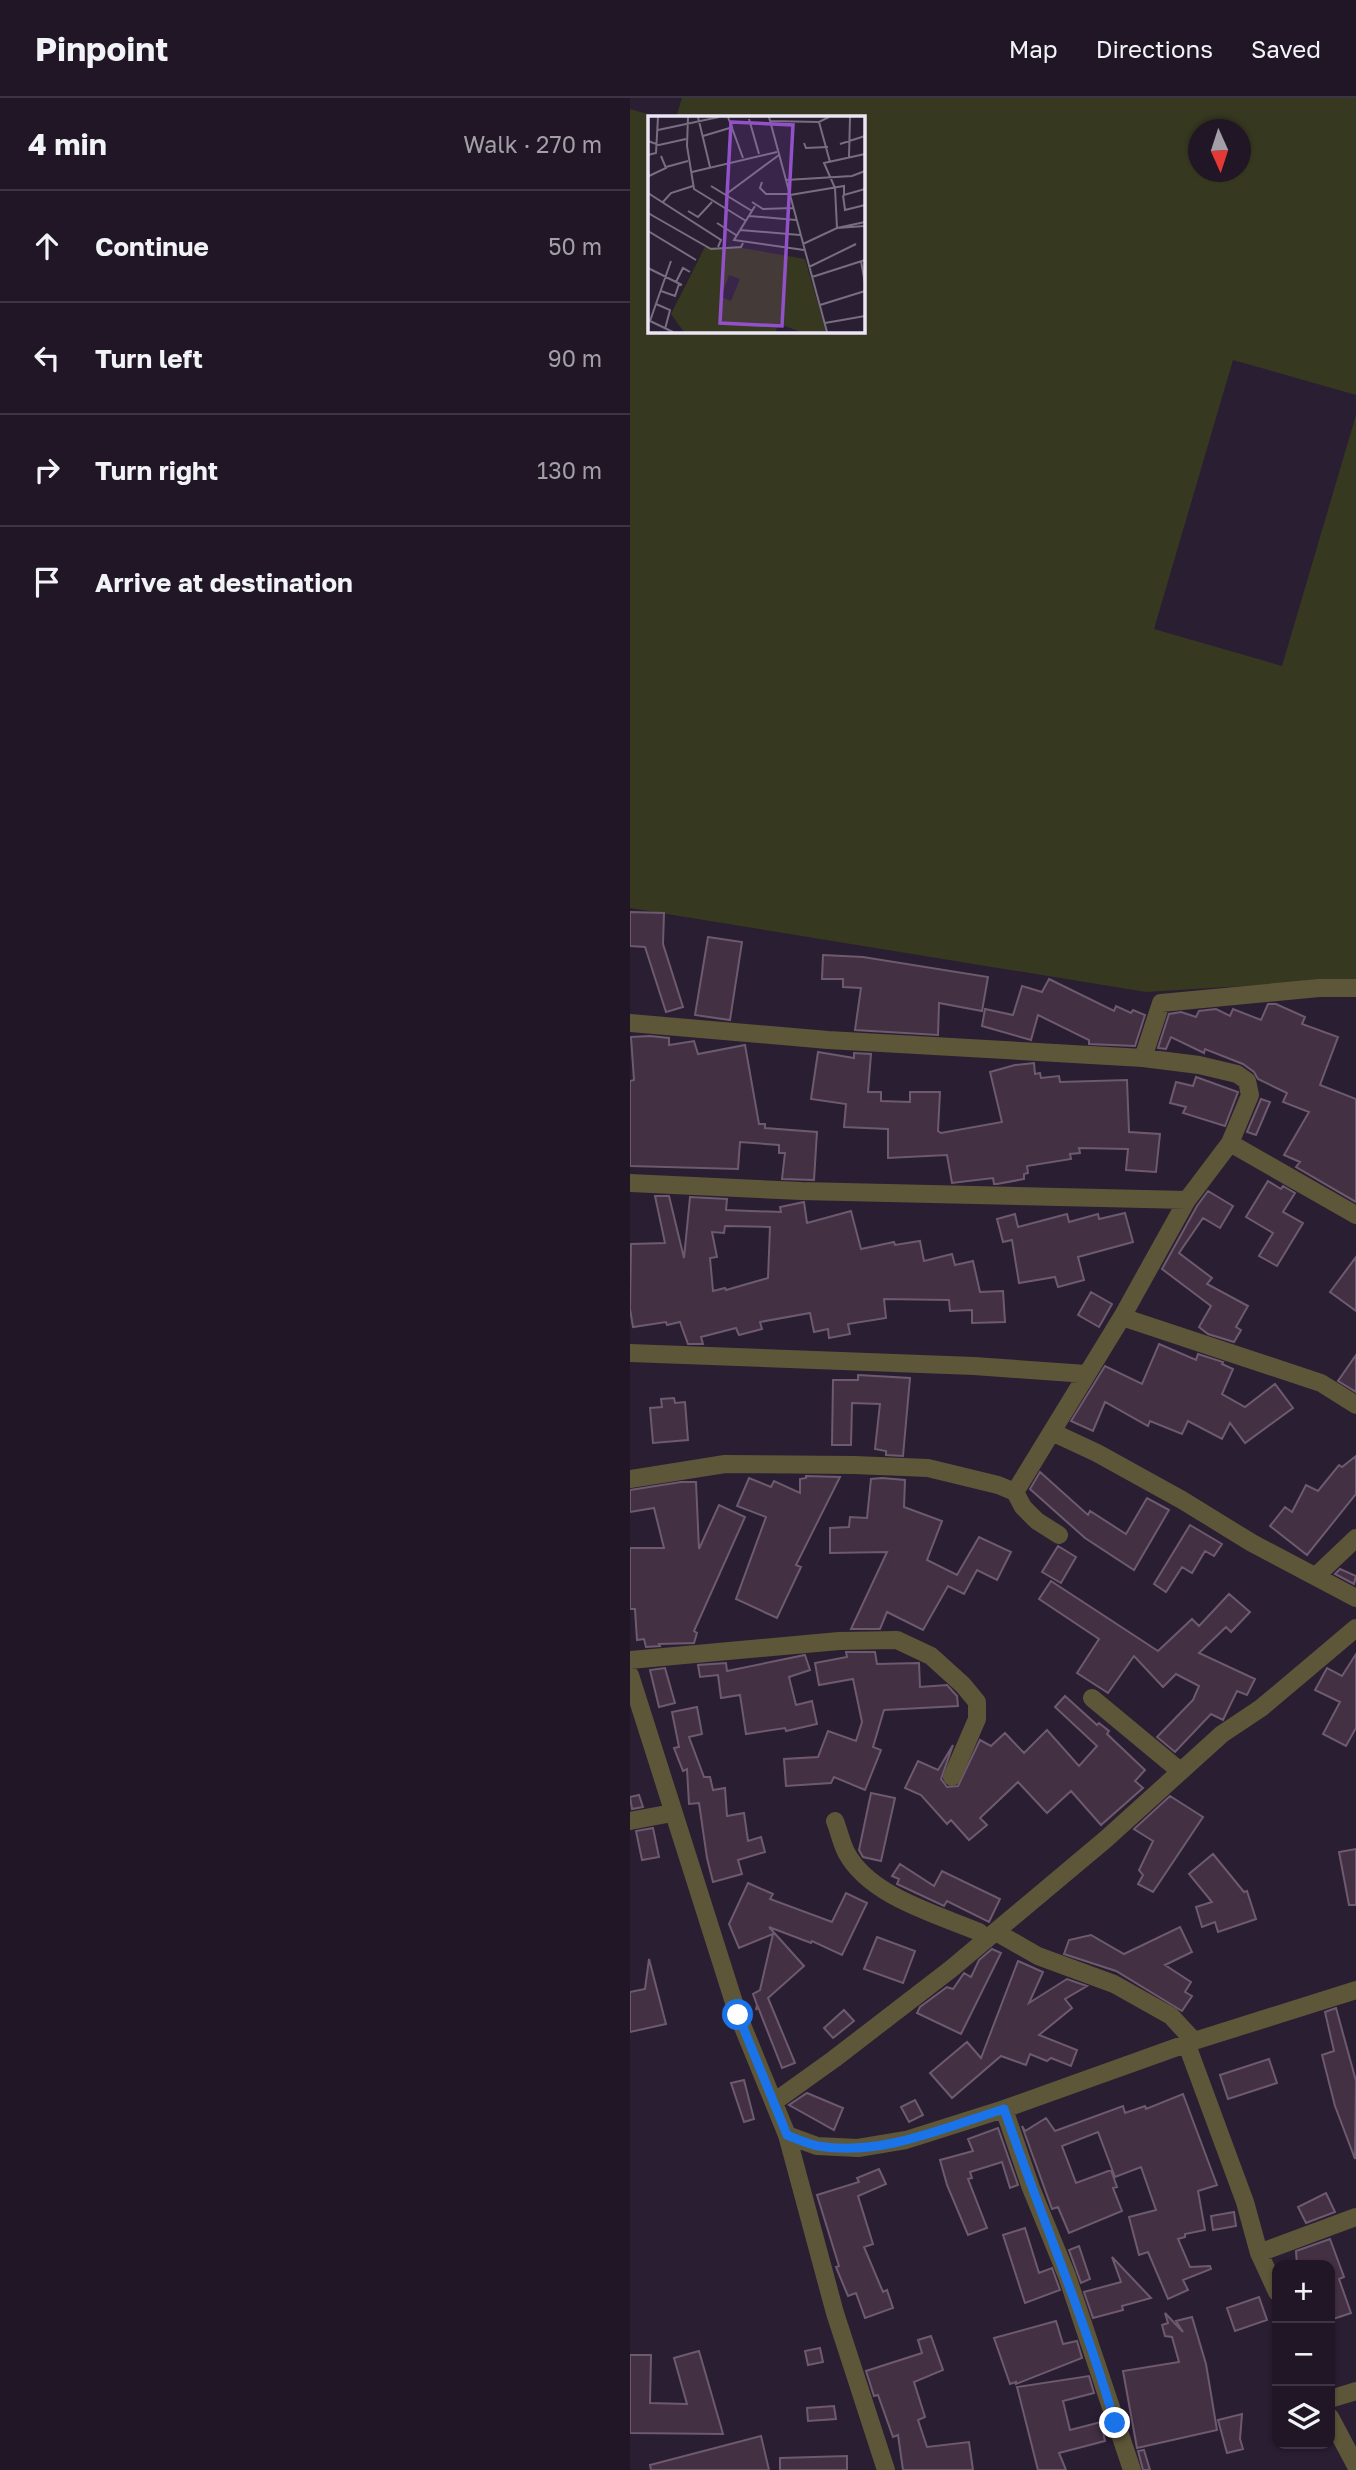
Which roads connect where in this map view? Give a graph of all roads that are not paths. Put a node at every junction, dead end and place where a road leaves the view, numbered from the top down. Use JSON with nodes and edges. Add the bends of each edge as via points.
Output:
{"nodes":[{"id":1,"x":1356,"y":988,"type":"edge"},
{"id":2,"x":630,"y":1023,"type":"edge"},
{"id":3,"x":1143,"y":1058,"type":"junction"},
{"id":4,"x":1230,"y":1143,"type":"junction"},
{"id":5,"x":630,"y":1183,"type":"edge"},
{"id":6,"x":1187,"y":1200,"type":"junction"},
{"id":7,"x":1356,"y":1215,"type":"edge"},
{"id":8,"x":1122,"y":1317,"type":"junction"},
{"id":9,"x":630,"y":1353,"type":"edge"},
{"id":10,"x":1086,"y":1374,"type":"junction"},
{"id":11,"x":1356,"y":1405,"type":"edge"},
{"id":12,"x":1052,"y":1432,"type":"junction"},
{"id":13,"x":630,"y":1479,"type":"edge"},
{"id":14,"x":1015,"y":1492,"type":"junction"},
{"id":15,"x":1059,"y":1535,"type":"dead end"},
{"id":16,"x":1356,"y":1538,"type":"edge"},
{"id":17,"x":1316,"y":1576,"type":"junction"},
{"id":18,"x":1356,"y":1598,"type":"edge"},
{"id":19,"x":1356,"y":1628,"type":"edge"},
{"id":20,"x":630,"y":1660,"type":"edge"},
{"id":21,"x":630,"y":1675,"type":"edge"},
{"id":22,"x":1092,"y":1698,"type":"dead end"},
{"id":23,"x":1180,"y":1771,"type":"junction"},
{"id":24,"x":952,"y":1777,"type":"dead end"},
{"id":25,"x":672,"y":1813,"type":"junction"},
{"id":26,"x":630,"y":1821,"type":"edge"},
{"id":27,"x":835,"y":1821,"type":"dead end"},
{"id":28,"x":991,"y":1936,"type":"junction"},
{"id":29,"x":1356,"y":1990,"type":"edge"},
{"id":30,"x":1191,"y":2043,"type":"junction"},
{"id":31,"x":774,"y":2102,"type":"junction"},
{"id":32,"x":1004,"y":2109,"type":"junction"},
{"id":33,"x":787,"y":2135,"type":"junction"},
{"id":34,"x":1356,"y":2217,"type":"edge"},
{"id":35,"x":1259,"y":2253,"type":"junction"},
{"id":36,"x":1272,"y":2281,"type":"edge"},
{"id":37,"x":1356,"y":2391,"type":"edge"},
{"id":38,"x":1335,"y":2397,"type":"edge"},
{"id":39,"x":1335,"y":2426,"type":"edge"},
{"id":40,"x":1356,"y":2466,"type":"edge"},
{"id":41,"x":886,"y":2470,"type":"edge"},
{"id":42,"x":1132,"y":2470,"type":"edge"}],
"edges":[{"from":1,"to":3,"type":"street","via":[[1161,1003]]},
{"from":2,"to":3,"type":"street"},
{"from":3,"to":4,"type":"street","via":[[1199,1065],[1247,1081],[1250,1095]]},
{"from":4,"to":6,"type":"street"},
{"from":4,"to":7,"type":"street"},
{"from":5,"to":6,"type":"street"},
{"from":6,"to":8,"type":"street"},
{"from":8,"to":10,"type":"street"},
{"from":8,"to":11,"type":"street","via":[[1321,1383]]},
{"from":9,"to":10,"type":"street"},
{"from":10,"to":12,"type":"street"},
{"from":12,"to":14,"type":"street"},
{"from":12,"to":17,"type":"street"},
{"from":13,"to":14,"type":"street","via":[[726,1464],[854,1465],[928,1468]]},
{"from":14,"to":15,"type":"street","via":[[1037,1521]]},
{"from":16,"to":17,"type":"street"},
{"from":17,"to":18,"type":"street"},
{"from":19,"to":23,"type":"street"},
{"from":20,"to":24,"type":"street","via":[[897,1640],[931,1656],[977,1702],[977,1719]]},
{"from":21,"to":25,"type":"street"},
{"from":22,"to":23,"type":"street"},
{"from":23,"to":28,"type":"street"},
{"from":25,"to":26,"type":"street"},
{"from":25,"to":31,"type":"street","via":[[738,2015]]},
{"from":27,"to":28,"type":"street","via":[[847,1853],[876,1884],[902,1902]]},
{"from":28,"to":30,"type":"street","via":[[1114,1984],[1171,2016]]},
{"from":28,"to":31,"type":"street"},
{"from":29,"to":30,"type":"street"},
{"from":30,"to":32,"type":"street"},
{"from":30,"to":35,"type":"street"},
{"from":31,"to":33,"type":"street"},
{"from":32,"to":33,"type":"street","via":[[906,2140],[858,2148],[817,2146]]},
{"from":32,"to":42,"type":"street","via":[[1067,2276]]},
{"from":33,"to":41,"type":"street","via":[[835,2313]]},
{"from":34,"to":35,"type":"street"},
{"from":35,"to":36,"type":"street"},
{"from":37,"to":38,"type":"street"},
{"from":39,"to":40,"type":"street"}]}
